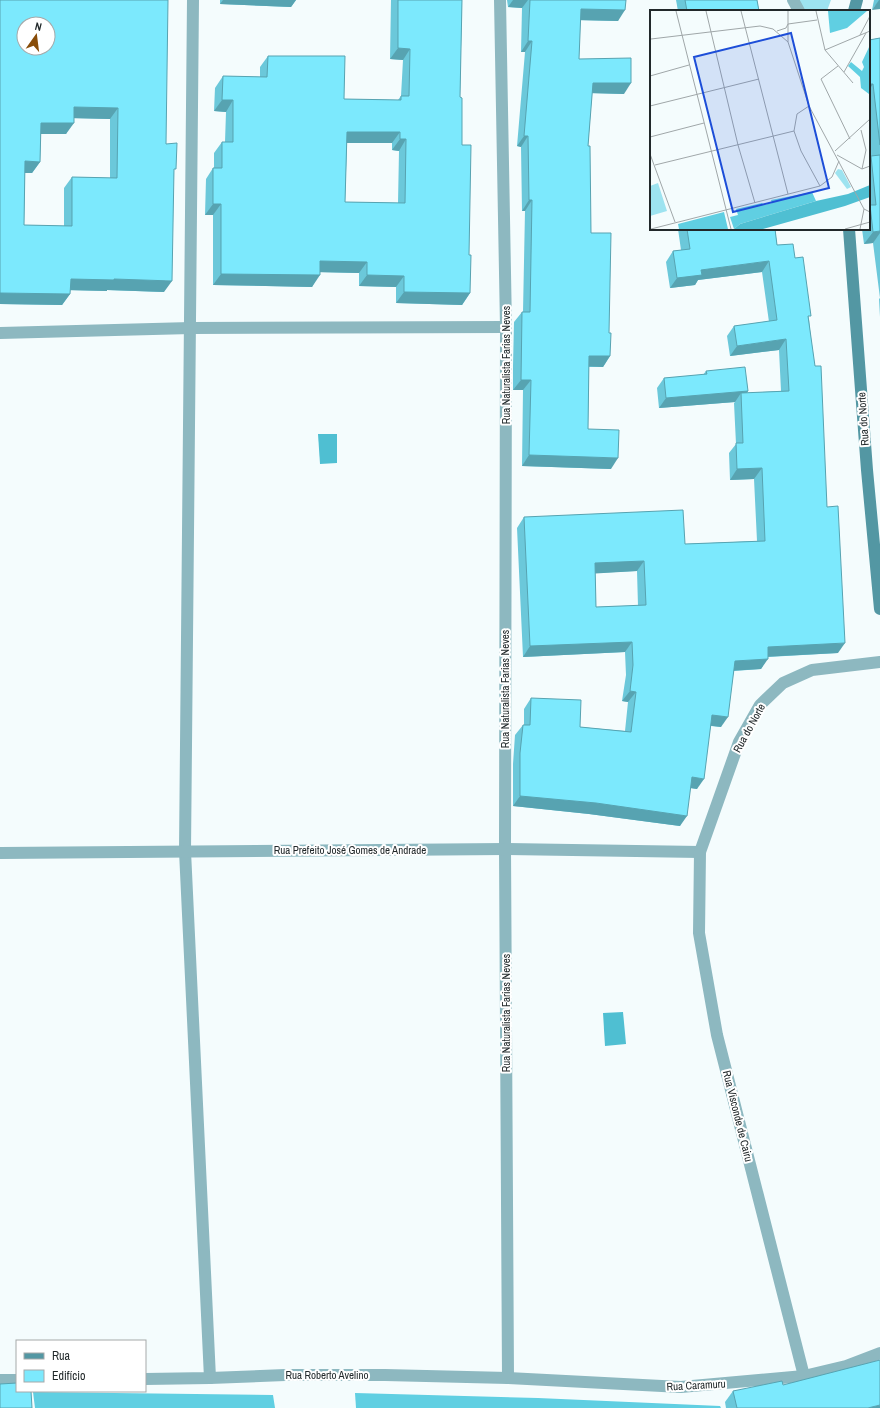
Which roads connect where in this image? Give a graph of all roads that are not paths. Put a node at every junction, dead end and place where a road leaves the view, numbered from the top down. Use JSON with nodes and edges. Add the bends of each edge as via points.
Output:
{"nodes":[{"id":1,"x":193,"y":0,"type":"edge"},
{"id":2,"x":500,"y":0,"type":"edge"},
{"id":3,"x":793,"y":0,"type":"edge"},
{"id":4,"x":857,"y":0,"type":"edge"},
{"id":5,"x":799,"y":10,"type":"edge"},
{"id":6,"x":854,"y":10,"type":"edge"},
{"id":7,"x":849,"y":230,"type":"edge"},
{"id":8,"x":506,"y":327,"type":"junction"},
{"id":9,"x":191,"y":328,"type":"junction"},
{"id":10,"x":0,"y":333,"type":"edge"},
{"id":11,"x":880,"y":609,"type":"edge"},
{"id":12,"x":880,"y":662,"type":"edge"},
{"id":13,"x":505,"y":849,"type":"junction"},
{"id":14,"x":185,"y":851,"type":"junction"},
{"id":15,"x":700,"y":852,"type":"junction"},
{"id":16,"x":0,"y":854,"type":"edge"},
{"id":17,"x":880,"y":1353,"type":"edge"},
{"id":18,"x":804,"y":1376,"type":"junction"},
{"id":19,"x":210,"y":1378,"type":"junction"},
{"id":20,"x":508,"y":1378,"type":"junction"},
{"id":21,"x":146,"y":1379,"type":"edge"},
{"id":22,"x":0,"y":1380,"type":"edge"},
{"id":23,"x":16,"y":1380,"type":"edge"}],
"edges":[{"from":1,"to":9,"type":"street"},
{"from":2,"to":8,"type":"street","name":"Rua Naturalista Farias Neves"},
{"from":3,"to":5,"type":"street"},
{"from":4,"to":6,"type":"main road"},
{"from":7,"to":11,"type":"main road","name":"Rua do Norte"},
{"from":8,"to":9,"type":"street"},
{"from":8,"to":13,"type":"street","name":"Rua Naturalista Farias Neves"},
{"from":9,"to":10,"type":"street"},
{"from":9,"to":14,"type":"street"},
{"from":12,"to":15,"type":"street","name":"Rua do Norte","via":[[812,670],[783,683],[760,704],[739,742]]},
{"from":13,"to":14,"type":"street","name":"Rua Prefeito José Gomes de Andrade"},
{"from":13,"to":15,"type":"street","name":"Rua Prefeito José Gomes de Andrade"},
{"from":13,"to":20,"type":"street","name":"Rua Naturalista Farias Neves"},
{"from":14,"to":16,"type":"street","name":"Rua Prefeito José Gomes de Andrade"},
{"from":14,"to":19,"type":"street"},
{"from":15,"to":18,"type":"street","name":"Rua Visconde de Cairu","via":[[699,933],[717,1035]]},
{"from":17,"to":18,"type":"street","name":"Rua Caramuru","via":[[846,1366]]},
{"from":18,"to":20,"type":"street","name":"Rua Caramuru","via":[[681,1387]]},
{"from":19,"to":20,"type":"street","name":"Rua Roberto Avelino","via":[[285,1375]]},
{"from":19,"to":21,"type":"street","name":"Rua Roberto Avelino"},
{"from":22,"to":23,"type":"street"}]}
